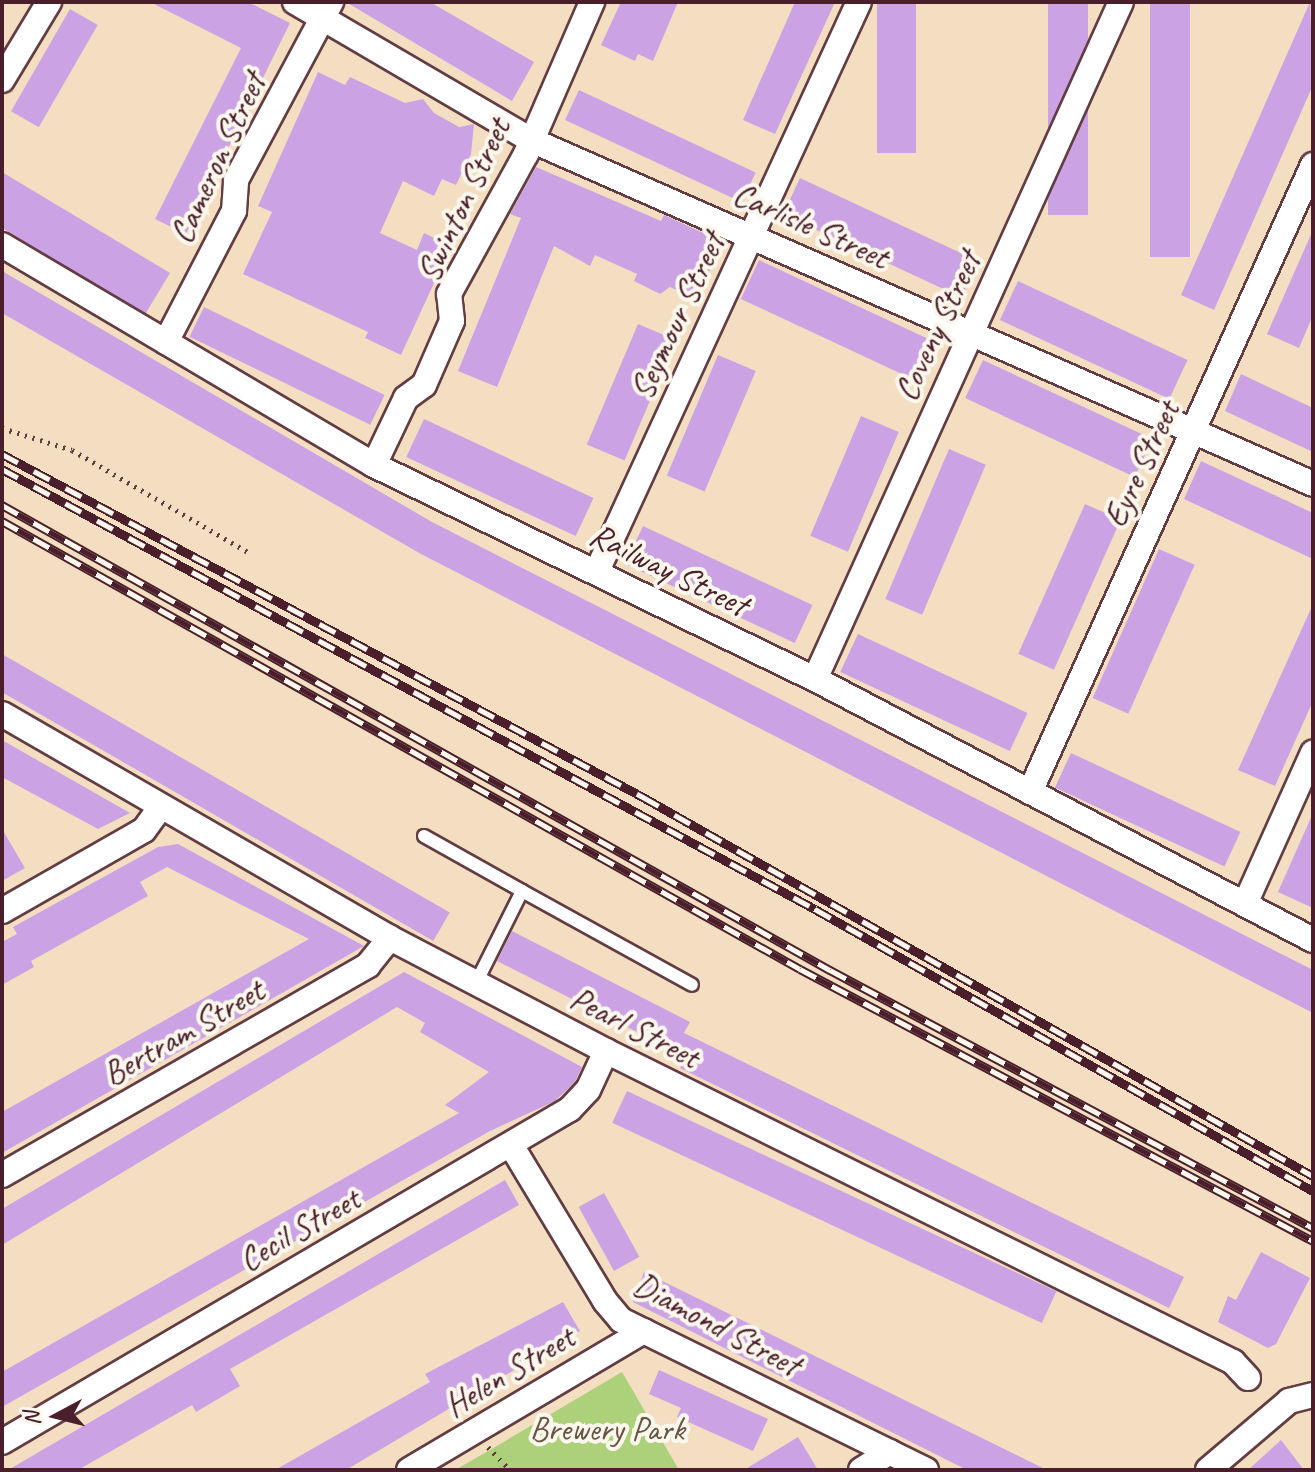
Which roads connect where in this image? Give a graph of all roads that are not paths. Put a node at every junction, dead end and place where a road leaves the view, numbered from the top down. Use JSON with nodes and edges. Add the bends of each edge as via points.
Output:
{"nodes":[{"id":1,"x":49,"y":2,"type":"edge"},
{"id":2,"x":295,"y":2,"type":"edge"},
{"id":3,"x":592,"y":2,"type":"edge"},
{"id":4,"x":859,"y":2,"type":"edge"},
{"id":5,"x":1121,"y":2,"type":"edge"},
{"id":6,"x":327,"y":10,"type":"edge"},
{"id":7,"x":2,"y":80,"type":"edge"},
{"id":8,"x":531,"y":140,"type":"junction"},
{"id":9,"x":1313,"y":165,"type":"edge"},
{"id":10,"x":751,"y":236,"type":"junction"},
{"id":11,"x":2,"y":245,"type":"edge"},
{"id":12,"x":971,"y":334,"type":"junction"},
{"id":13,"x":166,"y":342,"type":"junction"},
{"id":14,"x":1194,"y":430,"type":"junction"},
{"id":15,"x":374,"y":465,"type":"junction"},
{"id":16,"x":1313,"y":484,"type":"edge"},
{"id":17,"x":597,"y":571,"type":"junction"},
{"id":18,"x":815,"y":679,"type":"junction"},
{"id":19,"x":2,"y":714,"type":"edge"},
{"id":20,"x":1313,"y":753,"type":"edge"},
{"id":21,"x":1030,"y":792,"type":"junction"},
{"id":22,"x":160,"y":808,"type":"junction"},
{"id":23,"x":424,"y":836,"type":"dead end"},
{"id":24,"x":522,"y":891,"type":"junction"},
{"id":25,"x":1245,"y":904,"type":"junction"},
{"id":26,"x":2,"y":911,"type":"edge"},
{"id":27,"x":390,"y":938,"type":"junction"},
{"id":28,"x":1313,"y":940,"type":"edge"},
{"id":29,"x":476,"y":983,"type":"junction"},
{"id":30,"x":692,"y":985,"type":"dead end"},
{"id":31,"x":606,"y":1051,"type":"junction"},
{"id":32,"x":511,"y":1145,"type":"junction"},
{"id":33,"x":2,"y":1175,"type":"edge"},
{"id":34,"x":644,"y":1331,"type":"junction"},
{"id":35,"x":1248,"y":1378,"type":"dead end"},
{"id":36,"x":1313,"y":1395,"type":"edge"},
{"id":37,"x":2,"y":1442,"type":"edge"},
{"id":38,"x":890,"y":1452,"type":"junction"},
{"id":39,"x":409,"y":1470,"type":"edge"},
{"id":40,"x":861,"y":1470,"type":"edge"},
{"id":41,"x":926,"y":1470,"type":"edge"},
{"id":42,"x":1208,"y":1470,"type":"edge"}],
"edges":[{"from":1,"to":7,"type":"street"},
{"from":2,"to":6,"type":"street","name":"Carlisle Street"},
{"from":3,"to":8,"type":"street","name":"Swinton Street"},
{"from":4,"to":10,"type":"street","name":"Seymour Street"},
{"from":5,"to":12,"type":"street","name":"Coveny Street"},
{"from":6,"to":8,"type":"street","name":"Carlisle Street"},
{"from":6,"to":13,"type":"street","name":"Cameron Street","via":[[236,180],[234,211]]},
{"from":8,"to":10,"type":"street","name":"Carlisle Street"},
{"from":8,"to":15,"type":"street","name":"Swinton Street","via":[[449,294],[452,321],[424,385],[406,398]]},
{"from":9,"to":14,"type":"street","name":"Eyre Street"},
{"from":10,"to":12,"type":"street","name":"Carlisle Street"},
{"from":10,"to":17,"type":"street","name":"Seymour Street"},
{"from":11,"to":13,"type":"street","name":"Railway Street"},
{"from":12,"to":14,"type":"street","name":"Carlisle Street"},
{"from":12,"to":18,"type":"street","name":"Coveny Street"},
{"from":13,"to":15,"type":"street","name":"Railway Street"},
{"from":14,"to":16,"type":"street","name":"Carlisle Street"},
{"from":14,"to":21,"type":"street","name":"Eyre Street"},
{"from":15,"to":17,"type":"street","name":"Railway Street"},
{"from":17,"to":18,"type":"street","name":"Railway Street"},
{"from":18,"to":21,"type":"street","name":"Railway Street"},
{"from":19,"to":22,"type":"street","name":"Pearl Street"},
{"from":20,"to":25,"type":"street"},
{"from":21,"to":25,"type":"street","name":"Railway Street"},
{"from":22,"to":26,"type":"street","via":[[144,830]]},
{"from":22,"to":27,"type":"street","name":"Pearl Street"},
{"from":23,"to":24,"type":"lane"},
{"from":24,"to":29,"type":"lane"},
{"from":24,"to":30,"type":"lane"},
{"from":25,"to":28,"type":"street","name":"Railway Street"},
{"from":27,"to":29,"type":"street","name":"Pearl Street"},
{"from":27,"to":33,"type":"street","name":"Bertram Street","via":[[368,965]]},
{"from":29,"to":31,"type":"street","name":"Pearl Street"},
{"from":31,"to":32,"type":"street","name":"Cecil Street","via":[[579,1102]]},
{"from":31,"to":35,"type":"street","name":"Pearl Street","via":[[1233,1362]]},
{"from":32,"to":34,"type":"street","name":"Diamond Street","via":[[612,1312]]},
{"from":32,"to":37,"type":"street","name":"Cecil Street"},
{"from":34,"to":38,"type":"street","name":"Diamond Street"},
{"from":34,"to":39,"type":"street","name":"Helen Street"},
{"from":36,"to":42,"type":"street","via":[[1289,1401]]},
{"from":38,"to":40,"type":"street"},
{"from":38,"to":41,"type":"street","name":"Diamond Street"}]}
